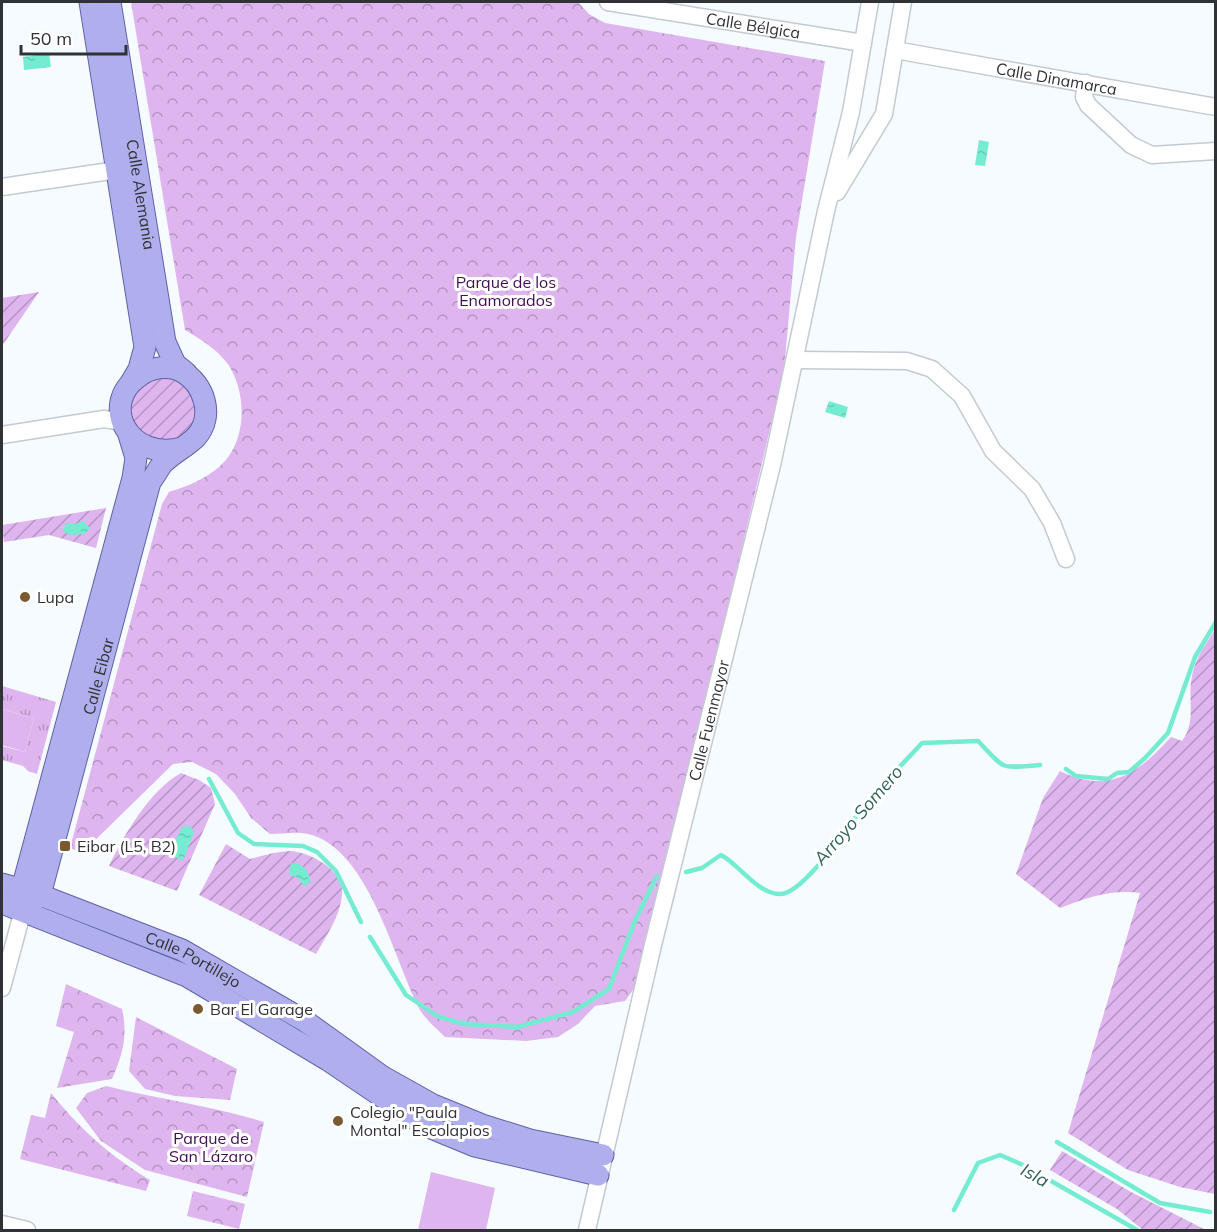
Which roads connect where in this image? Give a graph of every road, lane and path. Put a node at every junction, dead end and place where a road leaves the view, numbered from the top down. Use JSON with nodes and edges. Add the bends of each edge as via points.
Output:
{"nodes":[{"id":1,"x":90,"y":2,"type":"edge"},
{"id":2,"x":110,"y":2,"type":"edge"},
{"id":3,"x":608,"y":2,"type":"edge"},
{"id":4,"x":870,"y":2,"type":"edge"},
{"id":5,"x":903,"y":2,"type":"edge"},
{"id":6,"x":863,"y":43,"type":"junction"},
{"id":7,"x":895,"y":50,"type":"junction"},
{"id":8,"x":1086,"y":83,"type":"junction"},
{"id":9,"x":1215,"y":107,"type":"edge"},
{"id":10,"x":851,"y":112,"type":"junction"},
{"id":11,"x":881,"y":122,"type":"junction"},
{"id":12,"x":1215,"y":151,"type":"edge"},
{"id":13,"x":117,"y":170,"type":"junction"},
{"id":14,"x":2,"y":187,"type":"edge"},
{"id":15,"x":826,"y":212,"type":"junction"},
{"id":16,"x":795,"y":360,"type":"junction"},
{"id":17,"x":191,"y":377,"type":"junction"},
{"id":18,"x":132,"y":381,"type":"junction"},
{"id":19,"x":119,"y":421,"type":"junction"},
{"id":20,"x":2,"y":435,"type":"edge"},
{"id":21,"x":182,"y":448,"type":"junction"},
{"id":22,"x":1066,"y":559,"type":"dead end"},
{"id":23,"x":2,"y":884,"type":"edge"},
{"id":24,"x":29,"y":898,"type":"junction"},
{"id":25,"x":2,"y":903,"type":"edge"},
{"id":26,"x":2,"y":988,"type":"edge"},
{"id":27,"x":601,"y":1165,"type":"junction"},
{"id":28,"x":2,"y":1224,"type":"edge"},
{"id":29,"x":27,"y":1230,"type":"edge"},
{"id":30,"x":587,"y":1230,"type":"edge"}],
"edges":[{"from":1,"to":13,"type":"main road","name":"Calle Alemania"},
{"from":2,"to":17,"type":"main road","name":"Calle Alemania","via":[[165,342],[175,364]]},
{"from":3,"to":6,"type":"street","name":"Calle Bélgica"},
{"from":4,"to":6,"type":"street","name":"Calle Fuenmayor"},
{"from":5,"to":7,"type":"street","name":"Calle Fuenmayor"},
{"from":6,"to":10,"type":"street","name":"Calle Fuenmayor"},
{"from":7,"to":8,"type":"street","name":"Calle Dinamarca"},
{"from":7,"to":11,"type":"street","name":"Calle Fuenmayor"},
{"from":8,"to":9,"type":"street","name":"Calle Dinamarca"},
{"from":8,"to":12,"type":"street","via":[[1084,97],[1088,105],[1131,145],[1152,155]]},
{"from":10,"to":11,"type":"street","via":[[856,121]]},
{"from":10,"to":15,"type":"street","name":"Calle Fuenmayor"},
{"from":11,"to":15,"type":"street","name":"Calle Fuenmayor"},
{"from":13,"to":14,"type":"street"},
{"from":13,"to":18,"type":"main road","name":"Calle Alemania","via":[[145,347]]},
{"from":15,"to":16,"type":"street","name":"Calle Fuenmayor"},
{"from":16,"to":22,"type":"street","via":[[907,361],[932,369],[962,396],[993,451],[1032,489],[1052,523]]},
{"from":16,"to":27,"type":"street","name":"Calle Fuenmayor"},
{"from":17,"to":18,"type":"main road","via":[[168,367],[146,371]]},
{"from":17,"to":21,"type":"main road","via":[[204,399],[204,422]]},
{"from":18,"to":19,"type":"main road","via":[[125,392]]},
{"from":19,"to":20,"type":"street"},
{"from":19,"to":21,"type":"main road","via":[[149,450],[166,452]]},
{"from":19,"to":24,"type":"main road","name":"Calle Eibar","via":[[136,458],[133,478]]},
{"from":21,"to":24,"type":"main road","name":"Calle Eibar","via":[[150,482]]},
{"from":23,"to":24,"type":"main road","name":"Calle Portillejo"},
{"from":24,"to":25,"type":"main road","name":"Calle Portillejo"},
{"from":24,"to":26,"type":"street","name":"Calle Eibar"},
{"from":24,"to":27,"type":"main road","name":"Calle Portillejo","via":[[182,950],[305,1021],[383,1077],[433,1105]]},
{"from":27,"to":30,"type":"street","name":"Calle Fuenmayor"},
{"from":28,"to":29,"type":"street"}]}
